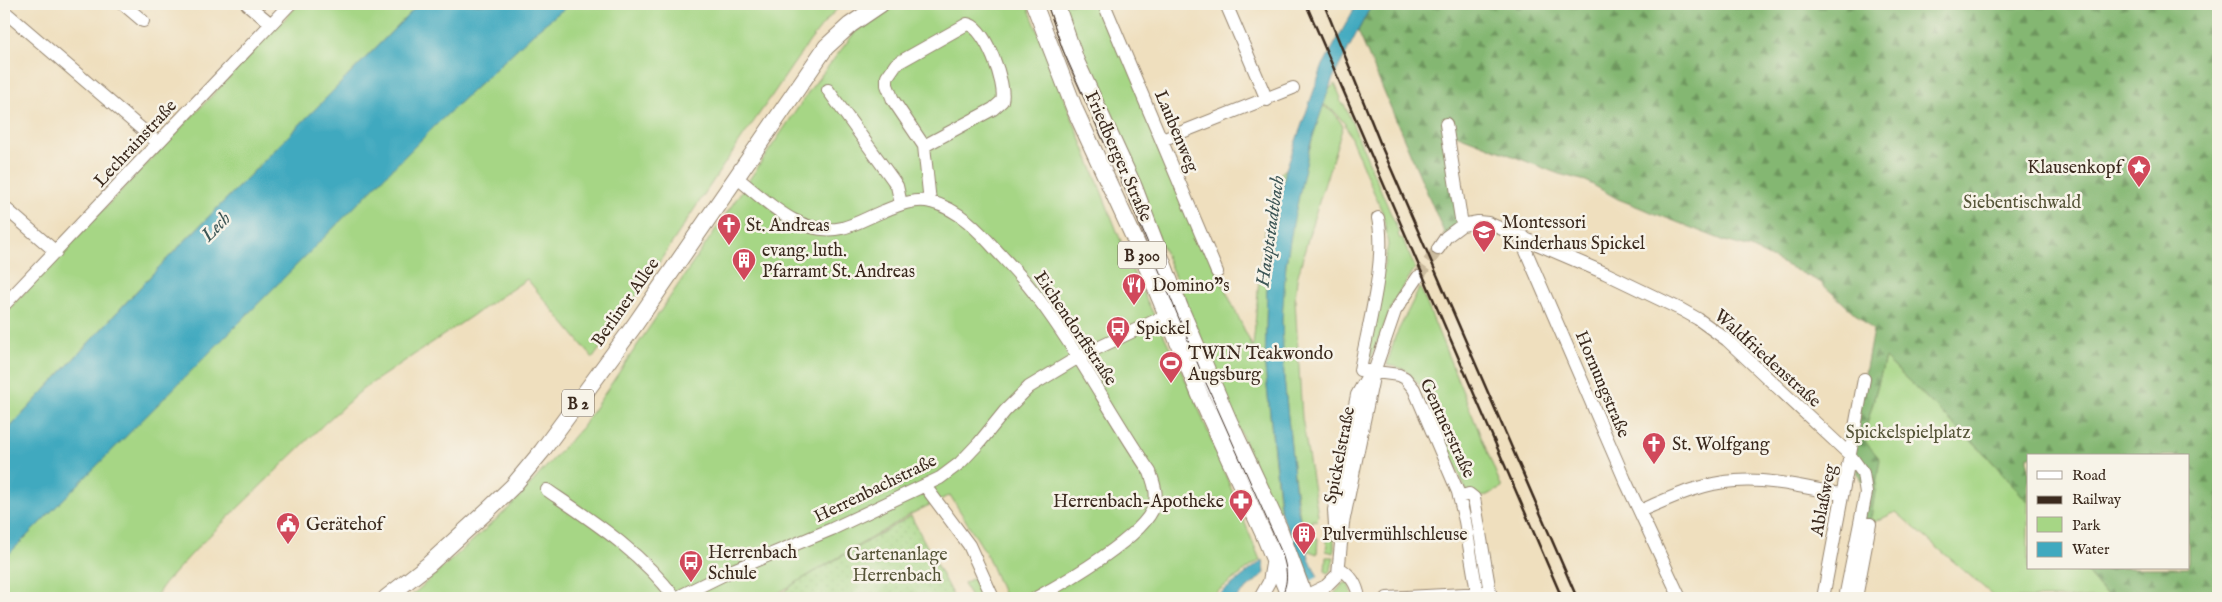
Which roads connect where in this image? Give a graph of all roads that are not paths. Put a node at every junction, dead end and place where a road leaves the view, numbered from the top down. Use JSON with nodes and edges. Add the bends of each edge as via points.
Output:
{"nodes":[{"id":1,"x":123,"y":4,"type":"edge"},
{"id":2,"x":247,"y":4,"type":"edge"},
{"id":3,"x":290,"y":4,"type":"edge"},
{"id":4,"x":1034,"y":4,"type":"edge"},
{"id":5,"x":1056,"y":4,"type":"edge"},
{"id":6,"x":1104,"y":4,"type":"edge"},
{"id":7,"x":1226,"y":4,"type":"edge"},
{"id":8,"x":874,"y":6,"type":"edge"},
{"id":9,"x":4,"y":11,"type":"edge"},
{"id":10,"x":143,"y":22,"type":"dead end"},
{"id":11,"x":271,"y":24,"type":"junction"},
{"id":12,"x":1292,"y":88,"type":"dead end"},
{"id":13,"x":828,"y":90,"type":"dead end"},
{"id":14,"x":1267,"y":100,"type":"junction"},
{"id":15,"x":1446,"y":124,"type":"dead end"},
{"id":16,"x":1162,"y":140,"type":"junction"},
{"id":17,"x":158,"y":143,"type":"junction"},
{"id":18,"x":924,"y":146,"type":"junction"},
{"id":19,"x":736,"y":177,"type":"junction"},
{"id":20,"x":930,"y":202,"type":"junction"},
{"id":21,"x":901,"y":204,"type":"junction"},
{"id":22,"x":4,"y":207,"type":"edge"},
{"id":23,"x":1378,"y":218,"type":"dead end"},
{"id":24,"x":1462,"y":225,"type":"junction"},
{"id":25,"x":1524,"y":238,"type":"junction"},
{"id":26,"x":1438,"y":248,"type":"tunnel mouth"},
{"id":27,"x":56,"y":252,"type":"junction"},
{"id":28,"x":1217,"y":272,"type":"dead end"},
{"id":29,"x":1418,"y":277,"type":"tunnel mouth"},
{"id":30,"x":4,"y":305,"type":"edge"},
{"id":31,"x":1167,"y":316,"type":"junction"},
{"id":32,"x":1077,"y":358,"type":"junction"},
{"id":33,"x":1360,"y":370,"type":"junction"},
{"id":34,"x":1374,"y":372,"type":"junction"},
{"id":35,"x":1864,"y":379,"type":"dead end"},
{"id":36,"x":1360,"y":386,"type":"junction"},
{"id":37,"x":1850,"y":454,"type":"junction"},
{"id":38,"x":925,"y":486,"type":"junction"},
{"id":39,"x":547,"y":490,"type":"dead end"},
{"id":40,"x":1841,"y":494,"type":"junction"},
{"id":41,"x":1640,"y":511,"type":"junction"},
{"id":42,"x":1860,"y":522,"type":"junction"},
{"id":43,"x":1341,"y":545,"type":"junction"},
{"id":44,"x":1275,"y":568,"type":"junction"},
{"id":45,"x":1339,"y":568,"type":"junction"},
{"id":46,"x":1484,"y":596,"type":"edge"},
{"id":47,"x":1297,"y":597,"type":"edge"},
{"id":48,"x":386,"y":598,"type":"edge"},
{"id":49,"x":676,"y":598,"type":"edge"},
{"id":50,"x":993,"y":598,"type":"edge"},
{"id":51,"x":1036,"y":598,"type":"edge"},
{"id":52,"x":1260,"y":598,"type":"edge"},
{"id":53,"x":1359,"y":598,"type":"edge"},
{"id":54,"x":1387,"y":598,"type":"edge"},
{"id":55,"x":1680,"y":598,"type":"edge"},
{"id":56,"x":1823,"y":598,"type":"edge"},
{"id":57,"x":1845,"y":598,"type":"edge"},
{"id":58,"x":1856,"y":598,"type":"edge"}],
"edges":[{"from":1,"to":10,"type":"street"},
{"from":2,"to":11,"type":"street"},
{"from":3,"to":11,"type":"street","name":"Lechrainstraße"},
{"from":4,"to":31,"type":"main road","name":"Friedberger Straße","number":"B 300","via":[[1075,110]]},
{"from":5,"to":47,"type":"main road","name":"Friedberger Straße","number":"B 300","via":[[1076,61],[1134,187],[1208,372],[1290,556]]},
{"from":6,"to":16,"type":"street","name":"Laubenweg"},
{"from":7,"to":14,"type":"street"},
{"from":8,"to":19,"type":"main road","name":"Berliner Allee","number":"B 2","via":[[826,47]]},
{"from":9,"to":17,"type":"street"},
{"from":11,"to":17,"type":"street","name":"Lechrainstraße"},
{"from":12,"to":14,"type":"street"},
{"from":13,"to":21,"type":"street","via":[[897,186]]},
{"from":14,"to":16,"type":"street"},
{"from":15,"to":24,"type":"street"},
{"from":16,"to":28,"type":"street","name":"Laubenweg"},
{"from":17,"to":27,"type":"street","name":"Lechrainstraße"},
{"from":18,"to":18,"type":"street","via":[[1002,101],[1004,90],[994,60],[982,35],[972,25],[962,26],[896,64],[888,76],[887,85],[893,100]]},
{"from":18,"to":20,"type":"street"},
{"from":19,"to":21,"type":"street","name":"Eichendorffstraße","via":[[780,212],[812,228],[842,228]]},
{"from":19,"to":48,"type":"main road","name":"Berliner Allee","number":"B 2","via":[[617,350],[536,458],[488,510]]},
{"from":20,"to":21,"type":"street","name":"Eichendorffstraße"},
{"from":20,"to":32,"type":"street","name":"Eichendorffstraße","via":[[962,216],[990,243],[1037,296]]},
{"from":22,"to":27,"type":"street"},
{"from":23,"to":33,"type":"street","name":"Spickelstraße","via":[[1380,262]]},
{"from":24,"to":25,"type":"street","name":"Waldfriedenstraße","via":[[1488,223]]},
{"from":24,"to":26,"type":"street"},
{"from":25,"to":37,"type":"street","name":"Waldfriedenstraße","via":[[1698,319],[1736,348]]},
{"from":25,"to":41,"type":"street","name":"Hornungstraße","via":[[1522,242]]},
{"from":27,"to":30,"type":"street","name":"Lechrainstraße"},
{"from":29,"to":34,"type":"street","name":"Spickelstraße","via":[[1395,311]]},
{"from":31,"to":32,"type":"street","name":"Herrenbachstraße"},
{"from":31,"to":44,"type":"main road","name":"Friedberger Straße","number":"B 300","via":[[1266,540]]},
{"from":32,"to":38,"type":"street","name":"Herrenbachstraße","via":[[1029,387],[960,463]]},
{"from":32,"to":51,"type":"street","name":"Eichendorffstraße","via":[[1150,472],[1156,499],[1147,520],[1134,533]]},
{"from":33,"to":34,"type":"street"},
{"from":33,"to":36,"type":"street","name":"Spickelstraße"},
{"from":34,"to":36,"type":"street","name":"Spickelstraße"},
{"from":34,"to":43,"type":"street","name":"Spickelstraße"},
{"from":34,"to":46,"type":"street","name":"Gentnerstraße","via":[[1399,375],[1410,382],[1452,474],[1459,497],[1469,494],[1474,498]]},
{"from":35,"to":37,"type":"street","name":"Ablaßweg"},
{"from":36,"to":43,"type":"street","name":"Spickelstraße","via":[[1334,510]]},
{"from":37,"to":40,"type":"street","name":"Ablaßweg"},
{"from":37,"to":42,"type":"street","name":"Waldfriedenstraße","via":[[1863,473],[1866,484]]},
{"from":38,"to":49,"type":"street","name":"Herrenbachstraße","via":[[732,570]]},
{"from":38,"to":50,"type":"street","via":[[969,545]]},
{"from":39,"to":49,"type":"street","name":"Herrenbachstraße","via":[[637,555]]},
{"from":40,"to":41,"type":"street","via":[[1774,483],[1735,481],[1684,492]]},
{"from":40,"to":56,"type":"street","name":"Ablaßweg"},
{"from":41,"to":55,"type":"street","name":"Hornungstraße"},
{"from":42,"to":57,"type":"street","name":"Waldfriedenstraße"},
{"from":42,"to":58,"type":"street","via":[[1870,524]]},
{"from":43,"to":45,"type":"street","name":"Spickelstraße"},
{"from":44,"to":47,"type":"main road","name":"Friedberger Straße","number":"B 300"},
{"from":44,"to":52,"type":"street"},
{"from":45,"to":47,"type":"street","via":[[1338,574],[1326,586]]},
{"from":45,"to":53,"type":"street","via":[[1350,576]]},
{"from":46,"to":54,"type":"street"}]}
